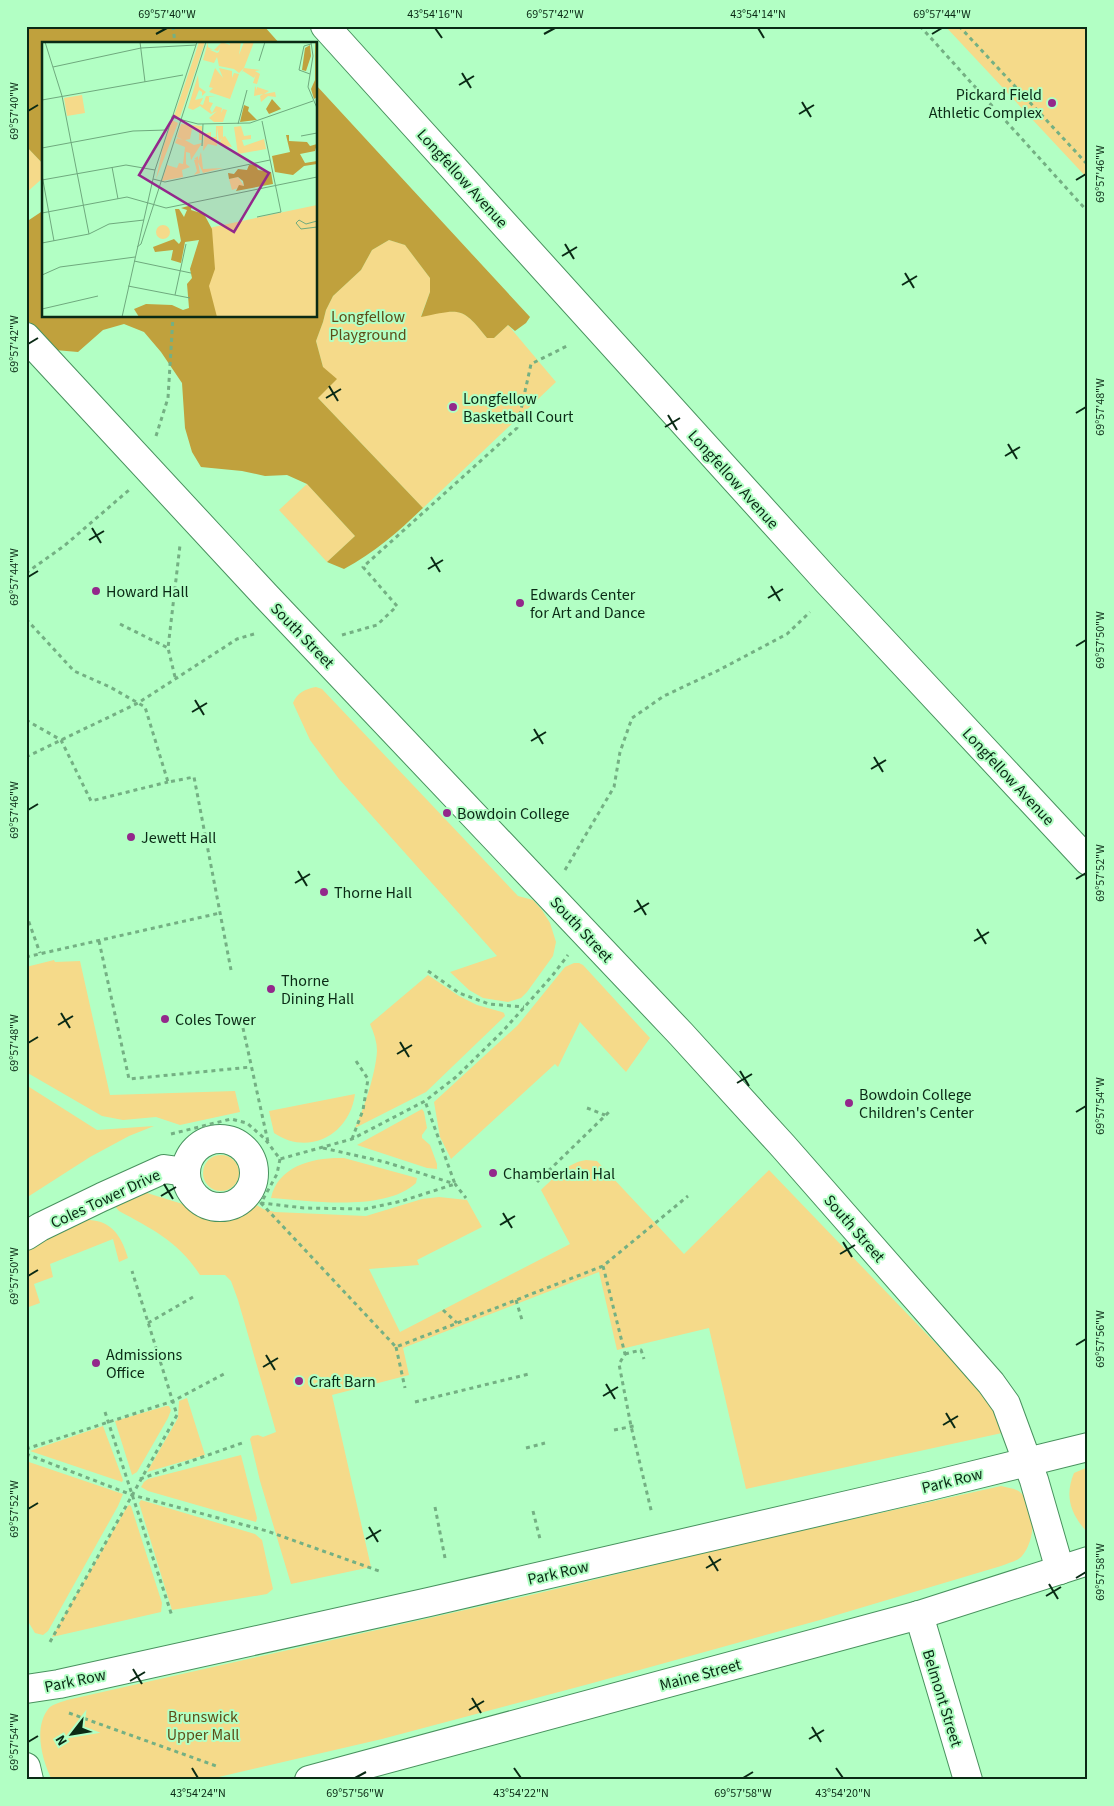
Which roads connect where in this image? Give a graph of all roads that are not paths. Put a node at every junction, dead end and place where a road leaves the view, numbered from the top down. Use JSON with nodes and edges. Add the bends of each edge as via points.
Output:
{"nodes":[{"id":1,"x":325,"y":26,"type":"edge"},
{"id":2,"x":26,"y":337,"type":"edge"},
{"id":3,"x":1088,"y":861,"type":"edge"},
{"id":4,"x":186,"y":1172,"type":"junction"},
{"id":5,"x":26,"y":1236,"type":"edge"},
{"id":6,"x":1088,"y":1447,"type":"edge"},
{"id":7,"x":1027,"y":1462,"type":"junction"},
{"id":8,"x":1088,"y":1561,"type":"edge"},
{"id":9,"x":1060,"y":1570,"type":"junction"},
{"id":10,"x":919,"y":1615,"type":"junction"},
{"id":11,"x":26,"y":1689,"type":"edge"},
{"id":12,"x":26,"y":1767,"type":"edge"},
{"id":13,"x":29,"y":1780,"type":"edge"},
{"id":14,"x":309,"y":1780,"type":"edge"},
{"id":15,"x":968,"y":1780,"type":"edge"}],
"edges":[{"from":1,"to":3,"type":"street","name":"Longfellow Avenue","via":[[826,581]]},
{"from":2,"to":7,"type":"street","name":"South Street","via":[[140,476],[266,596],[700,1055],[991,1383],[1006,1404]]},
{"from":4,"to":4,"type":"street","via":[[189,1158],[202,1144],[212,1139],[232,1141],[249,1154],[253,1164],[253,1199],[226,1207],[204,1203],[189,1188]]},
{"from":4,"to":5,"type":"street","name":"Coles Tower Drive","via":[[164,1170]]},
{"from":6,"to":7,"type":"street","name":"Park Row"},
{"from":7,"to":9,"type":"street","name":"South Street"},
{"from":7,"to":11,"type":"street","name":"Park Row","via":[[429,1602]]},
{"from":8,"to":9,"type":"street","name":"Maine Street"},
{"from":9,"to":10,"type":"street","name":"Maine Street"},
{"from":10,"to":14,"type":"street","name":"Maine Street"},
{"from":10,"to":15,"type":"street","name":"Belmont Street"},
{"from":12,"to":13,"type":"street"}]}
